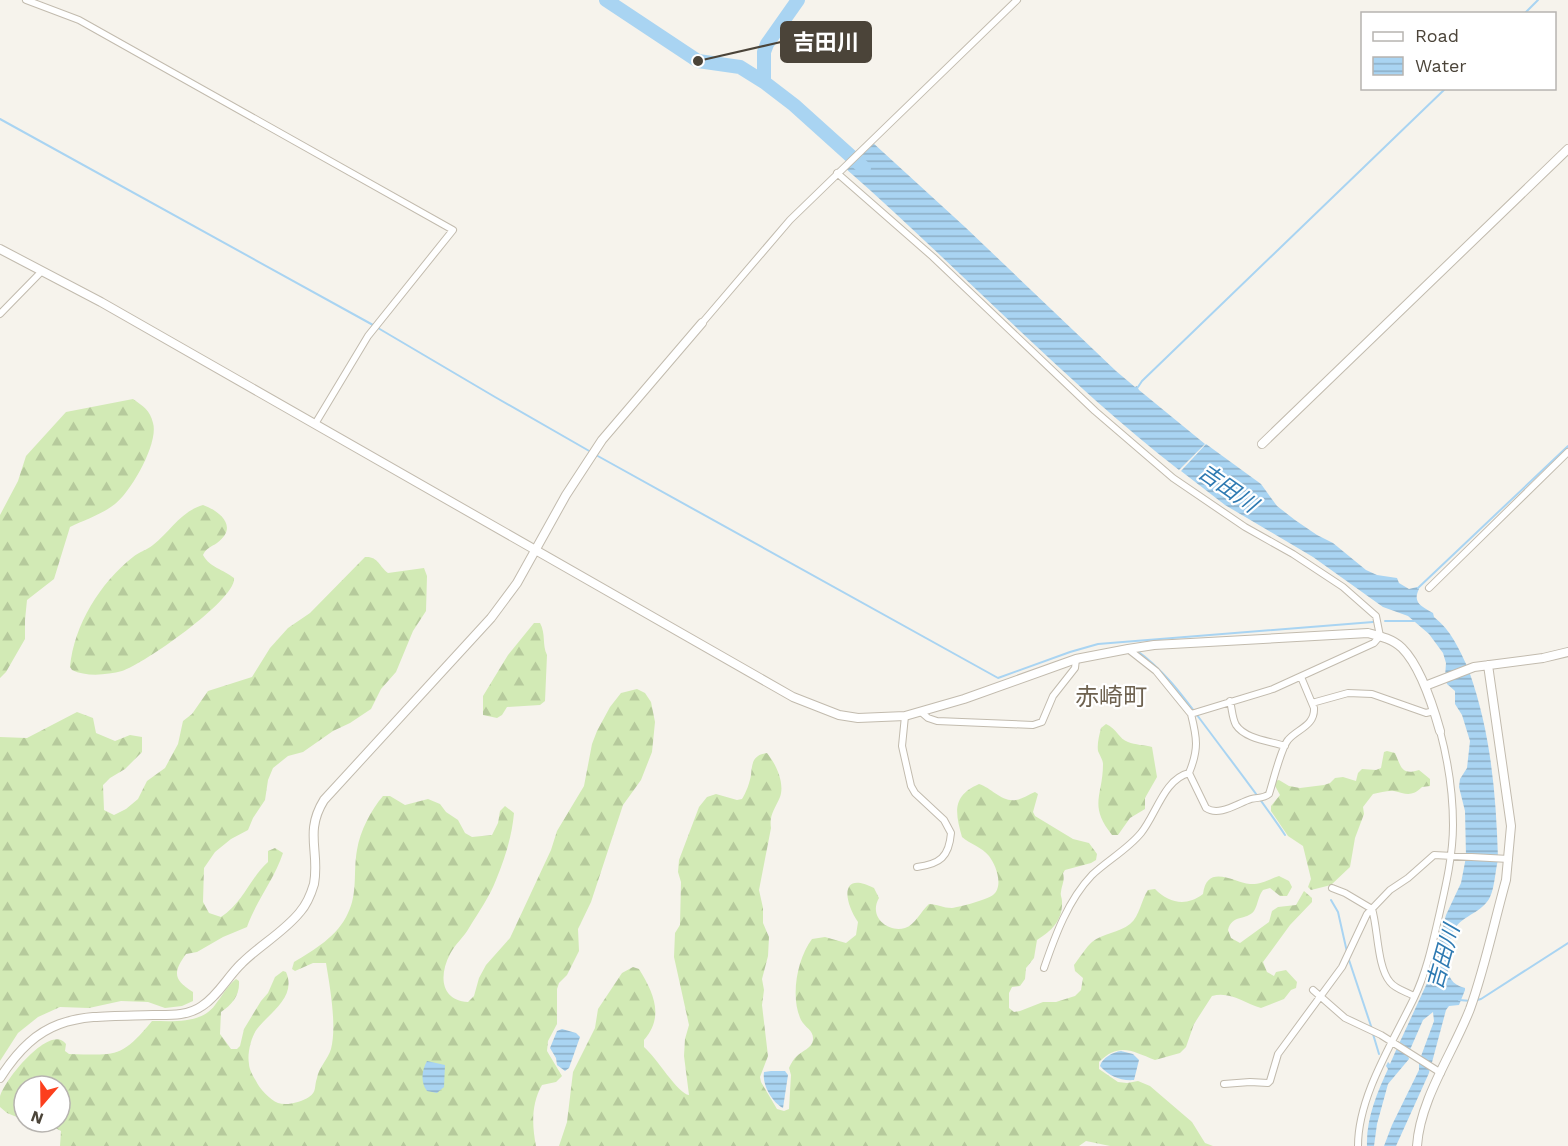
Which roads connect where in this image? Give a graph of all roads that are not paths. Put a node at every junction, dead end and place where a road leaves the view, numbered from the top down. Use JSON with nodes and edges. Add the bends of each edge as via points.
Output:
{"nodes":[{"id":1,"x":26,"y":0,"type":"edge"},
{"id":2,"x":1017,"y":0,"type":"edge"},
{"id":3,"x":1568,"y":148,"type":"edge"},
{"id":4,"x":838,"y":172,"type":"junction"},
{"id":5,"x":0,"y":249,"type":"edge"},
{"id":6,"x":42,"y":271,"type":"junction"},
{"id":7,"x":0,"y":314,"type":"edge"},
{"id":8,"x":702,"y":322,"type":"joint"},
{"id":9,"x":315,"y":424,"type":"junction"},
{"id":10,"x":1262,"y":444,"type":"dead end"},
{"id":11,"x":1568,"y":452,"type":"edge"},
{"id":12,"x":535,"y":550,"type":"junction"},
{"id":13,"x":1429,"y":588,"type":"dead end"},
{"id":14,"x":1380,"y":636,"type":"junction"},
{"id":15,"x":1128,"y":649,"type":"junction"},
{"id":16,"x":1568,"y":652,"type":"edge"},
{"id":17,"x":1076,"y":659,"type":"junction"},
{"id":18,"x":1488,"y":665,"type":"junction"},
{"id":19,"x":1300,"y":677,"type":"junction"},
{"id":20,"x":1428,"y":684,"type":"junction"},
{"id":21,"x":1230,"y":701,"type":"junction"},
{"id":22,"x":1312,"y":703,"type":"junction"},
{"id":23,"x":1434,"y":711,"type":"junction"},
{"id":24,"x":921,"y":712,"type":"junction"},
{"id":25,"x":1195,"y":712,"type":"junction"},
{"id":26,"x":904,"y":716,"type":"junction"},
{"id":27,"x":1440,"y":730,"type":"joint"},
{"id":28,"x":1285,"y":746,"type":"junction"},
{"id":29,"x":1189,"y":772,"type":"junction"},
{"id":30,"x":1453,"y":856,"type":"junction"},
{"id":31,"x":1506,"y":859,"type":"junction"},
{"id":32,"x":917,"y":867,"type":"dead end"},
{"id":33,"x":1332,"y":888,"type":"dead end"},
{"id":34,"x":1372,"y":909,"type":"junction"},
{"id":35,"x":1044,"y":969,"type":"dead end"},
{"id":36,"x":1313,"y":990,"type":"dead end"},
{"id":37,"x":1321,"y":996,"type":"junction"},
{"id":38,"x":1414,"y":996,"type":"junction"},
{"id":39,"x":1393,"y":1044,"type":"junction"},
{"id":40,"x":1439,"y":1072,"type":"junction"},
{"id":41,"x":0,"y":1078,"type":"edge"},
{"id":42,"x":1224,"y":1084,"type":"dead end"},
{"id":43,"x":1358,"y":1146,"type":"edge"},
{"id":44,"x":1417,"y":1146,"type":"edge"}],
"edges":[{"from":1,"to":9,"type":"street","via":[[80,20],[453,230],[368,336]]},
{"from":2,"to":4,"type":"street"},
{"from":3,"to":10,"type":"street"},
{"from":4,"to":8,"type":"street","via":[[790,220]]},
{"from":4,"to":14,"type":"street","via":[[1095,411],[1173,478],[1343,587],[1376,616]]},
{"from":5,"to":6,"type":"street"},
{"from":6,"to":7,"type":"street"},
{"from":6,"to":9,"type":"street"},
{"from":8,"to":12,"type":"street","via":[[602,440]]},
{"from":9,"to":12,"type":"street"},
{"from":11,"to":13,"type":"street"},
{"from":12,"to":26,"type":"street","via":[[793,697],[839,715]]},
{"from":12,"to":41,"type":"street","via":[[491,618],[324,800],[313,823],[312,891],[291,921],[198,1008],[184,1013],[62,1023],[27,1043]]},
{"from":14,"to":15,"type":"street","via":[[1348,633]]},
{"from":14,"to":19,"type":"street","via":[[1374,643]]},
{"from":14,"to":20,"type":"street","via":[[1403,649]]},
{"from":15,"to":17,"type":"street"},
{"from":15,"to":25,"type":"street","via":[[1156,671]]},
{"from":16,"to":18,"type":"street"},
{"from":17,"to":24,"type":"street"},
{"from":17,"to":24,"type":"street","via":[[1075,668],[1053,696],[1041,722],[1033,725],[937,721]]},
{"from":18,"to":20,"type":"street"},
{"from":18,"to":31,"type":"street","via":[[1511,826]]},
{"from":19,"to":21,"type":"street"},
{"from":19,"to":22,"type":"street"},
{"from":20,"to":23,"type":"street"},
{"from":21,"to":25,"type":"street"},
{"from":21,"to":28,"type":"street","via":[[1235,723],[1241,729]]},
{"from":22,"to":23,"type":"street","via":[[1348,693],[1372,694],[1426,713]]},
{"from":22,"to":28,"type":"street","via":[[1310,721]]},
{"from":23,"to":27,"type":"street"},
{"from":24,"to":26,"type":"street"},
{"from":25,"to":29,"type":"street","via":[[1197,749]]},
{"from":26,"to":32,"type":"street","via":[[902,746],[911,786],[951,832],[940,861]]},
{"from":27,"to":30,"type":"street","via":[[1448,766]]},
{"from":28,"to":29,"type":"street","via":[[1269,794],[1238,806],[1206,808]]},
{"from":29,"to":35,"type":"street","via":[[1170,787],[1141,833],[1084,885],[1058,929]]},
{"from":30,"to":31,"type":"street"},
{"from":30,"to":34,"type":"street","via":[[1434,855]]},
{"from":30,"to":38,"type":"street","via":[[1432,948]]},
{"from":31,"to":40,"type":"street","via":[[1506,880],[1475,995]]},
{"from":33,"to":34,"type":"street"},
{"from":34,"to":37,"type":"street","via":[[1342,967]]},
{"from":34,"to":38,"type":"street","via":[[1387,978]]},
{"from":36,"to":37,"type":"street"},
{"from":37,"to":39,"type":"street","via":[[1345,1018]]},
{"from":37,"to":42,"type":"street","via":[[1284,1043],[1268,1083]]},
{"from":38,"to":39,"type":"street"},
{"from":39,"to":40,"type":"street"},
{"from":39,"to":43,"type":"street","via":[[1365,1107]]},
{"from":40,"to":44,"type":"street"}]}
